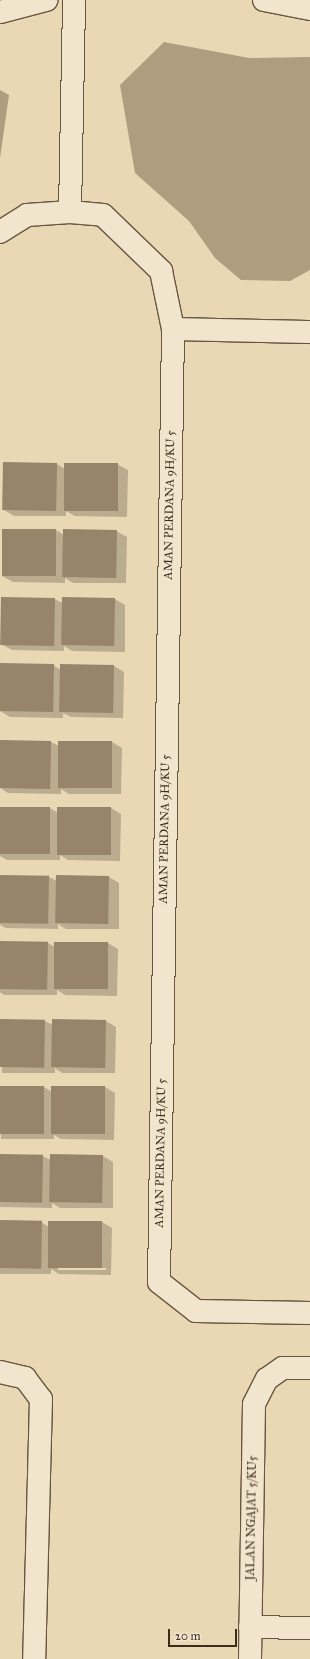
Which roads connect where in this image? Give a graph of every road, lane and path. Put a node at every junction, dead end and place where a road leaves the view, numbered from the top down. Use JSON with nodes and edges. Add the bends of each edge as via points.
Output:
{"nodes":[{"id":1,"x":46,"y":0,"type":"edge"},
{"id":2,"x":74,"y":0,"type":"edge"},
{"id":3,"x":264,"y":0,"type":"edge"},
{"id":4,"x":310,"y":9,"type":"edge"},
{"id":5,"x":0,"y":12,"type":"edge"},
{"id":6,"x":70,"y":212,"type":"junction"},
{"id":7,"x":0,"y":232,"type":"edge"},
{"id":8,"x":173,"y":329,"type":"junction"},
{"id":9,"x":310,"y":332,"type":"edge"},
{"id":10,"x":310,"y":1313,"type":"edge"},
{"id":11,"x":310,"y":1368,"type":"edge"},
{"id":12,"x":0,"y":1372,"type":"edge"},
{"id":13,"x":250,"y":1627,"type":"junction"},
{"id":14,"x":310,"y":1628,"type":"edge"},
{"id":15,"x":34,"y":1659,"type":"edge"},
{"id":16,"x":250,"y":1659,"type":"edge"}],
"edges":[{"from":1,"to":5,"type":"street"},
{"from":2,"to":6,"type":"street"},
{"from":3,"to":4,"type":"street"},
{"from":6,"to":7,"type":"street","via":[[27,215]]},
{"from":6,"to":8,"type":"street","via":[[103,215],[161,271]]},
{"from":8,"to":9,"type":"street"},
{"from":8,"to":10,"type":"street","name":"AMAN PERDANA 9H/KU 5","via":[[159,1282],[196,1311]]},
{"from":11,"to":13,"type":"street","name":"JALAN NGAJAT 5/KU5","via":[[283,1368],[267,1379],[254,1404]]},
{"from":12,"to":15,"type":"street","via":[[25,1378],[41,1399]]},
{"from":13,"to":14,"type":"street"},
{"from":13,"to":16,"type":"street","name":"JALAN NGAJAT 5/KU5"}]}
